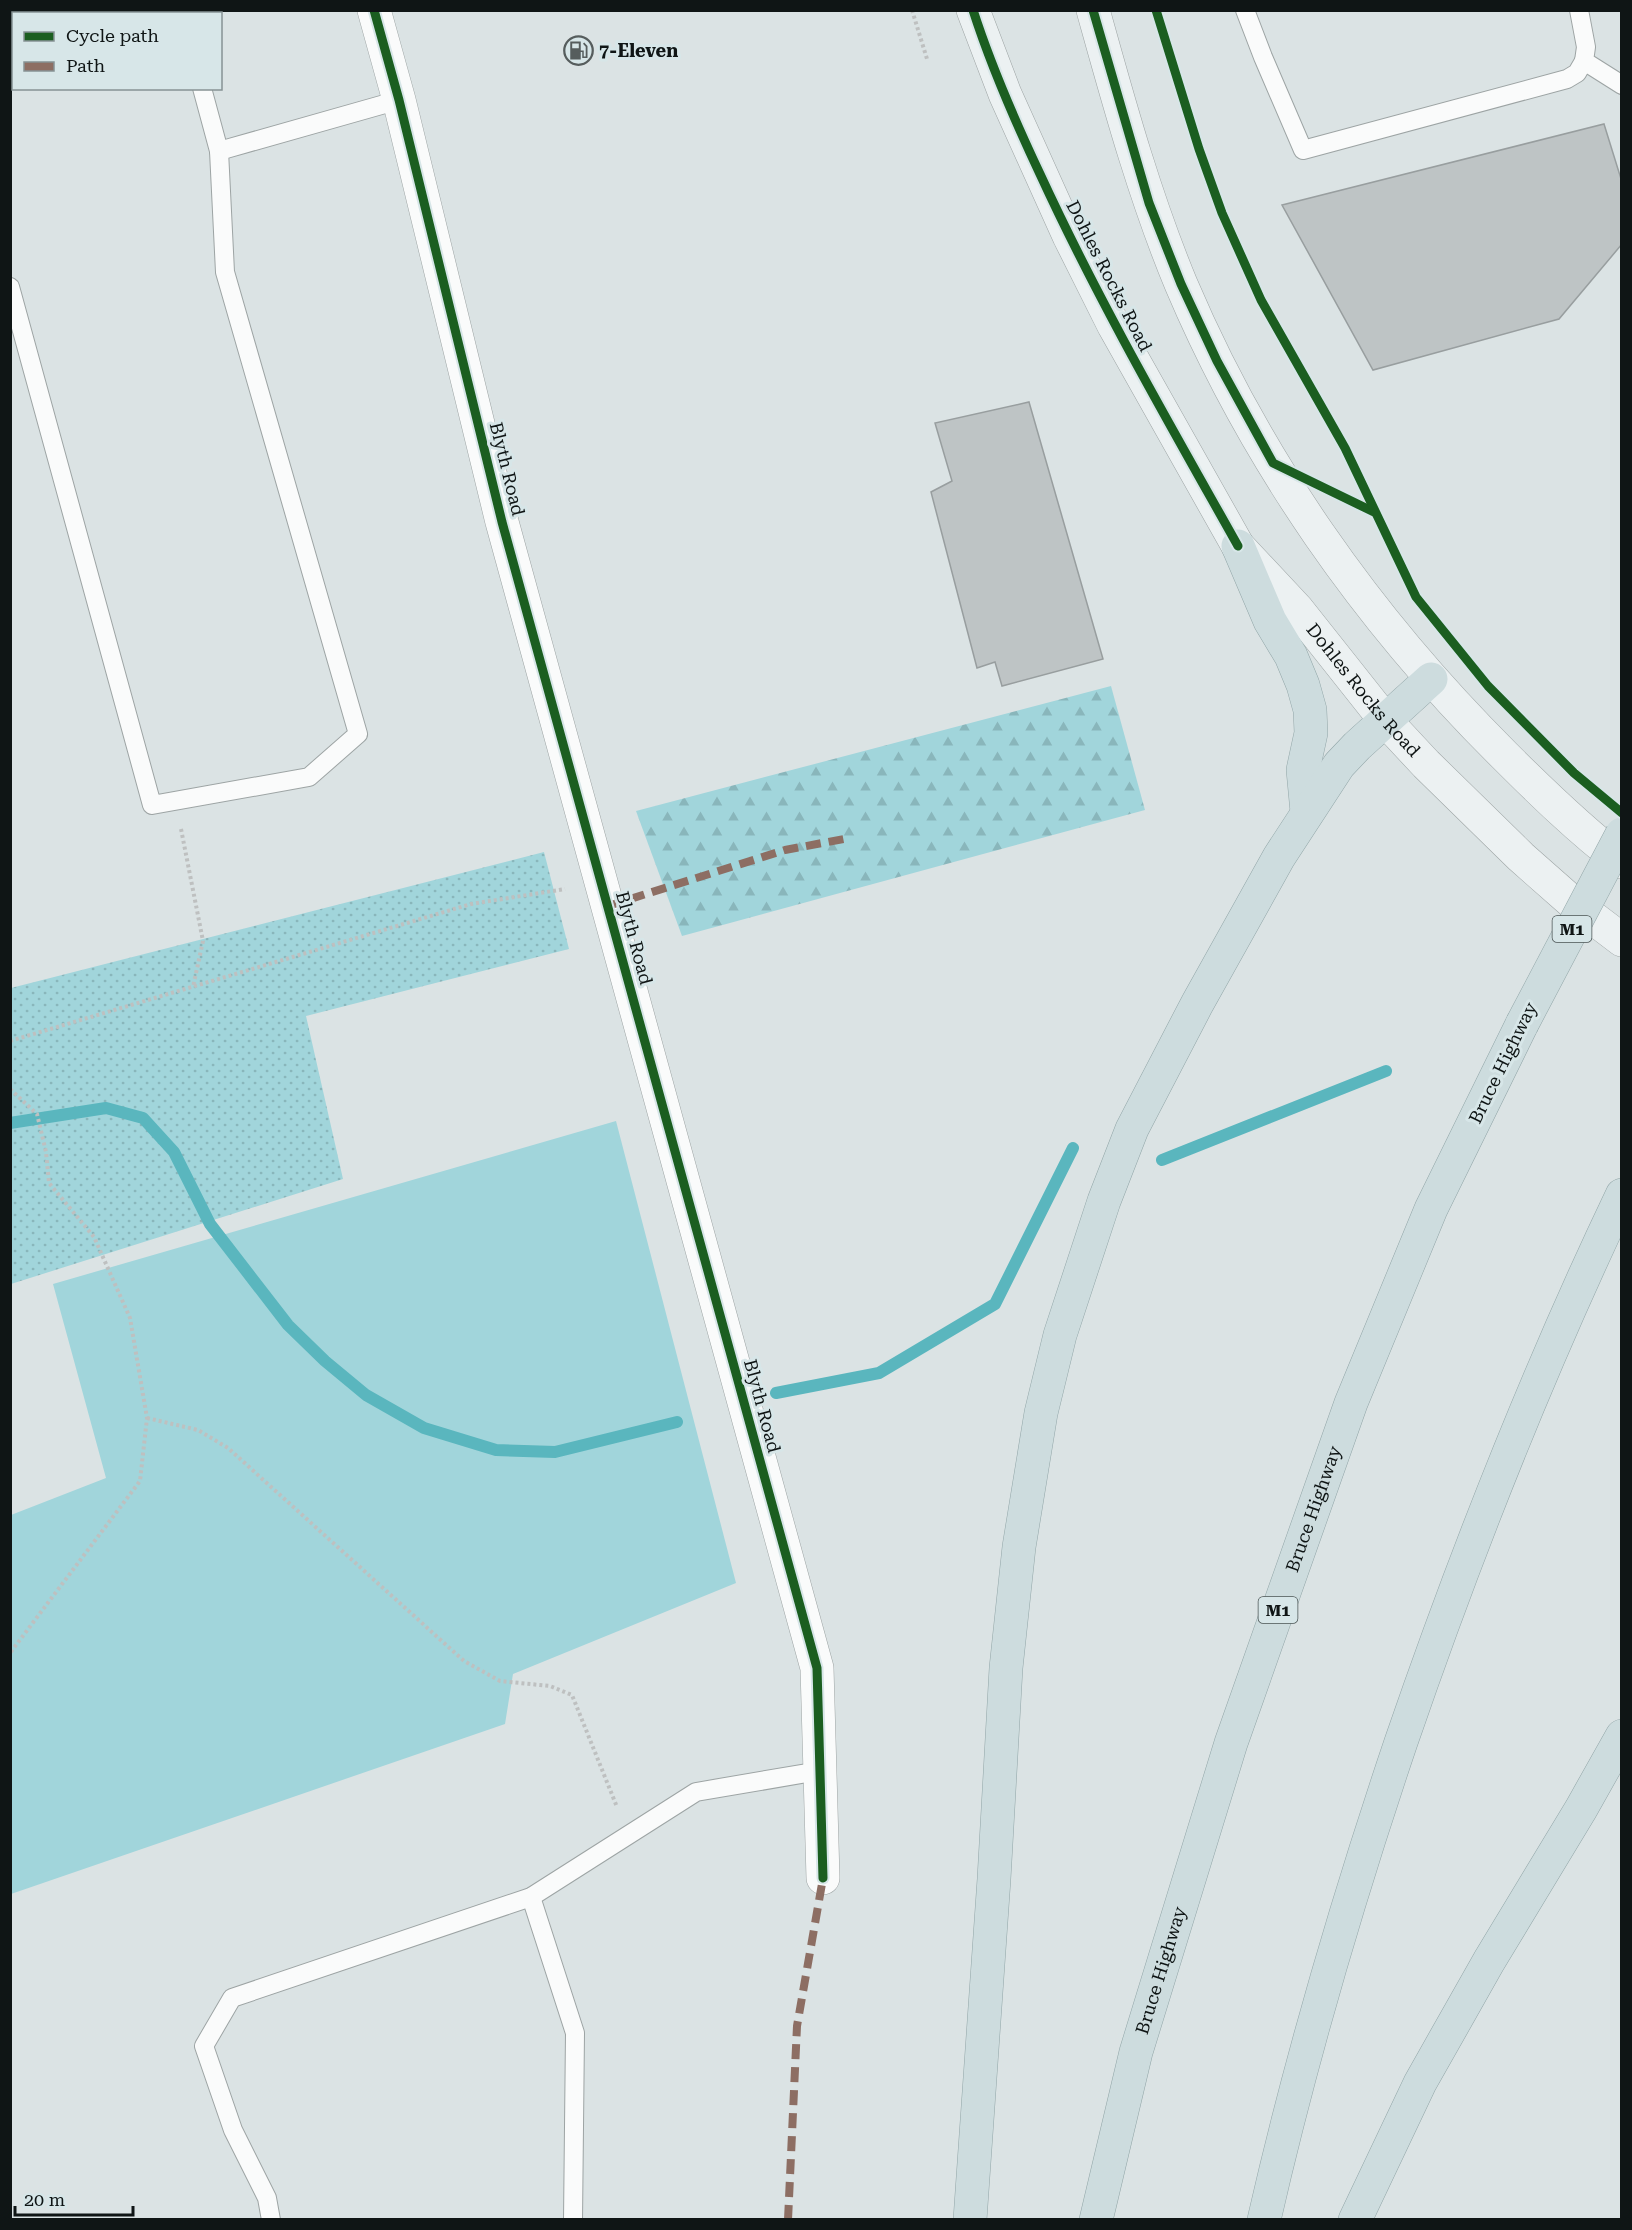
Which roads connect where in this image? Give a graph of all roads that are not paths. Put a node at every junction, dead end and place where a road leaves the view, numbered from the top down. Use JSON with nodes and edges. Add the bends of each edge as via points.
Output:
{"nodes":[{"id":1,"x":374,"y":10,"type":"edge"},
{"id":2,"x":973,"y":10,"type":"edge"},
{"id":3,"x":1093,"y":10,"type":"edge"},
{"id":4,"x":1245,"y":10,"type":"edge"},
{"id":5,"x":1579,"y":10,"type":"edge"},
{"id":6,"x":1584,"y":61,"type":"junction"},
{"id":7,"x":1622,"y":85,"type":"edge"},
{"id":8,"x":203,"y":90,"type":"edge"},
{"id":9,"x":399,"y":100,"type":"junction"},
{"id":10,"x":219,"y":151,"type":"junction"},
{"id":11,"x":10,"y":287,"type":"edge"},
{"id":12,"x":1238,"y":546,"type":"junction"},
{"id":13,"x":1431,"y":679,"type":"junction"},
{"id":14,"x":1385,"y":720,"type":"junction"},
{"id":15,"x":1307,"y":812,"type":"junction"},
{"id":16,"x":1622,"y":834,"type":"edge"},
{"id":17,"x":1622,"y":862,"type":"edge"},
{"id":18,"x":1622,"y":940,"type":"edge"},
{"id":19,"x":1622,"y":1195,"type":"edge"},
{"id":20,"x":1622,"y":1736,"type":"edge"},
{"id":21,"x":819,"y":1771,"type":"junction"},
{"id":22,"x":823,"y":1878,"type":"dead end"},
{"id":23,"x":531,"y":1897,"type":"junction"},
{"id":24,"x":271,"y":2220,"type":"edge"},
{"id":25,"x":573,"y":2220,"type":"edge"},
{"id":26,"x":970,"y":2220,"type":"edge"},
{"id":27,"x":1096,"y":2220,"type":"edge"},
{"id":28,"x":1264,"y":2220,"type":"edge"},
{"id":29,"x":1355,"y":2220,"type":"edge"}],
"edges":[{"from":1,"to":9,"type":"street","name":"Blyth Road"},
{"from":2,"to":12,"type":"main road","name":"Dohles Rocks Road","via":[[1005,94],[1074,246],[1114,326]]},
{"from":3,"to":13,"type":"main road","via":[[1149,203],[1217,361],[1273,463],[1318,533],[1372,608]]},
{"from":4,"to":6,"type":"lane","via":[[1303,150],[1567,80]]},
{"from":5,"to":6,"type":"lane","via":[[1586,47]]},
{"from":6,"to":7,"type":"lane"},
{"from":8,"to":10,"type":"lane"},
{"from":9,"to":10,"type":"lane"},
{"from":9,"to":21,"type":"street","name":"Blyth Road","via":[[502,522],[817,1668]]},
{"from":10,"to":11,"type":"lane","via":[[225,272],[358,734],[309,777],[152,805]]},
{"from":12,"to":14,"type":"main road","name":"Dohles Rocks Road","via":[[1297,609]]},
{"from":12,"to":15,"type":"highway","via":[[1270,621],[1291,656],[1310,710],[1311,733],[1303,770]]},
{"from":13,"to":14,"type":"highway"},
{"from":13,"to":17,"type":"main road","via":[[1533,784]]},
{"from":14,"to":15,"type":"highway","via":[[1339,765]]},
{"from":14,"to":18,"type":"main road","name":"Dohles Rocks Road","via":[[1521,857]]},
{"from":15,"to":26,"type":"highway","via":[[1197,1004],[1132,1129],[1079,1274],[1041,1413],[1019,1547],[1006,1668]]},
{"from":16,"to":27,"type":"highway","name":"Bruce Highway","number":"M1","bridge":true,"via":[[1431,1209],[1355,1392],[1231,1743],[1136,2052]]},
{"from":19,"to":28,"type":"highway","via":[[1572,1298],[1436,1640],[1361,1863],[1289,2110]]},
{"from":20,"to":29,"type":"highway","via":[[1420,2083]]},
{"from":21,"to":22,"type":"street","name":"Blyth Road"},
{"from":21,"to":23,"type":"lane","via":[[696,1792]]},
{"from":23,"to":24,"type":"lane","via":[[232,1998],[204,2046],[233,2130],[267,2199]]},
{"from":23,"to":25,"type":"lane","via":[[575,2032]]}]}
